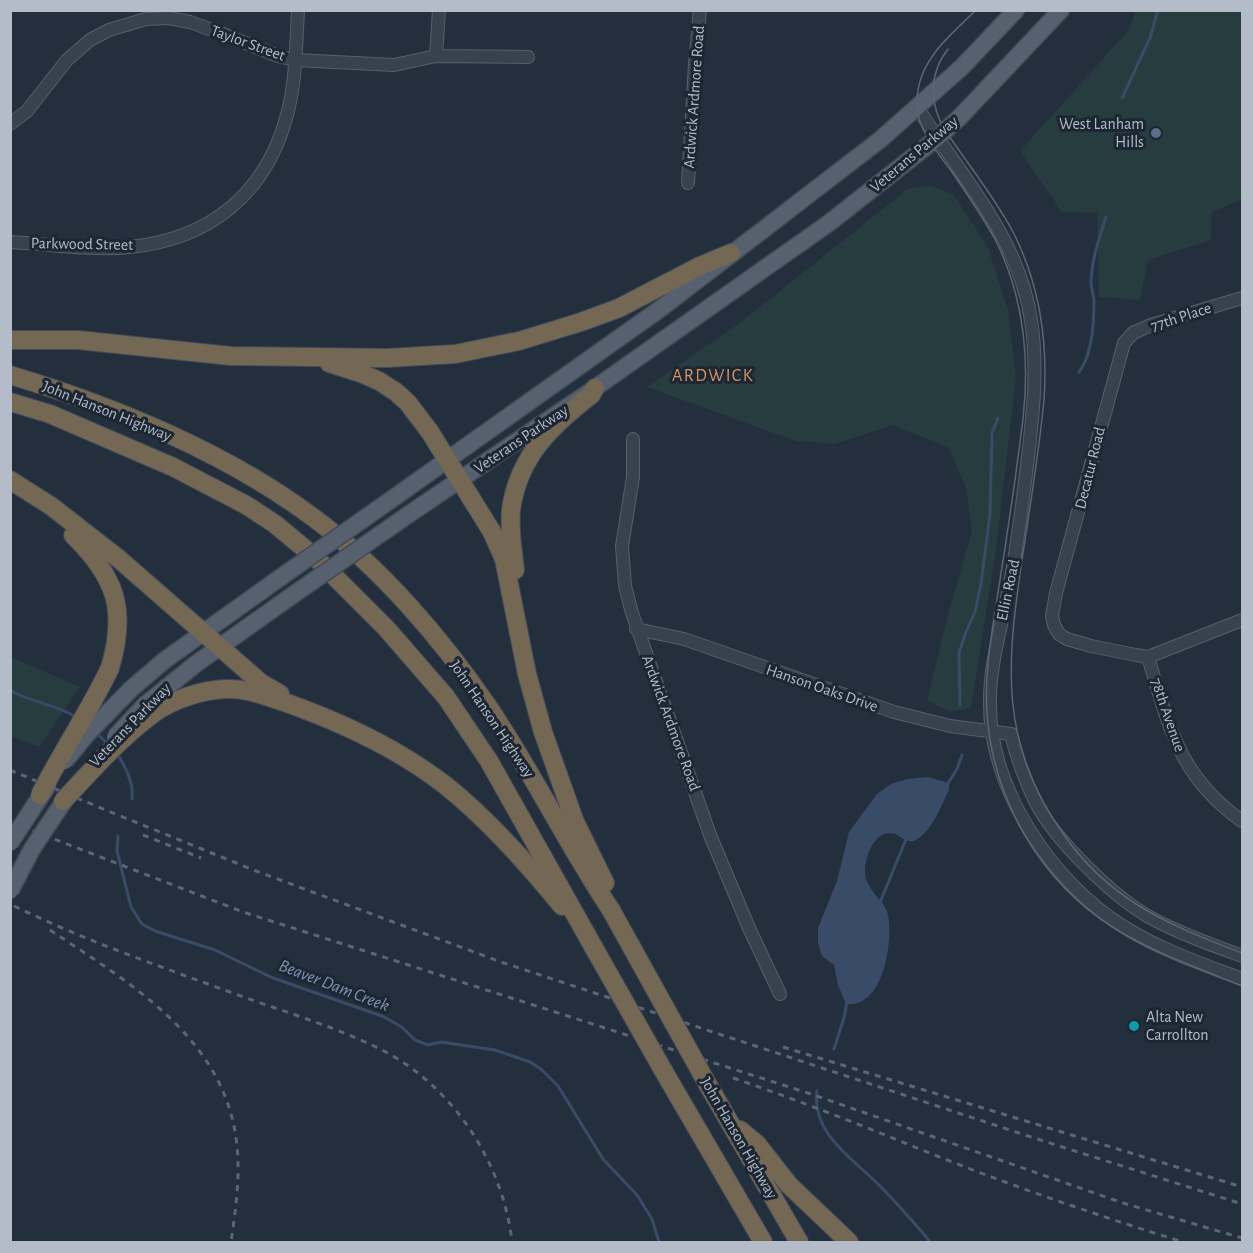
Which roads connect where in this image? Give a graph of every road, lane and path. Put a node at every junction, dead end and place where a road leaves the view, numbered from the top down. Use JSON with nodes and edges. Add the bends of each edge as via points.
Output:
{"nodes":[{"id":1,"x":298,"y":10,"type":"edge"},
{"id":2,"x":439,"y":10,"type":"edge"},
{"id":3,"x":700,"y":10,"type":"edge"},
{"id":4,"x":1016,"y":10,"type":"edge"},
{"id":5,"x":1061,"y":10,"type":"edge"},
{"id":6,"x":436,"y":56,"type":"junction"},
{"id":7,"x":528,"y":57,"type":"dead end"},
{"id":8,"x":295,"y":60,"type":"junction"},
{"id":9,"x":917,"y":107,"type":"junction"},
{"id":10,"x":10,"y":124,"type":"edge"},
{"id":11,"x":937,"y":138,"type":"junction"},
{"id":12,"x":688,"y":183,"type":"dead end"},
{"id":13,"x":10,"y":242,"type":"edge"},
{"id":14,"x":731,"y":253,"type":"junction"},
{"id":15,"x":1242,"y":298,"type":"edge"},
{"id":16,"x":10,"y":340,"type":"edge"},
{"id":17,"x":1124,"y":344,"type":"joint"},
{"id":18,"x":304,"y":358,"type":"junction"},
{"id":19,"x":10,"y":375,"type":"edge"},
{"id":20,"x":595,"y":388,"type":"junction"},
{"id":21,"x":10,"y":402,"type":"edge"},
{"id":22,"x":633,"y":439,"type":"dead end"},
{"id":23,"x":447,"y":459,"type":"junction"},
{"id":24,"x":10,"y":480,"type":"edge"},
{"id":25,"x":459,"y":480,"type":"junction"},
{"id":26,"x":10,"y":486,"type":"edge"},
{"id":27,"x":1242,"y":620,"type":"edge"},
{"id":28,"x":636,"y":629,"type":"junction"},
{"id":29,"x":204,"y":632,"type":"junction"},
{"id":30,"x":220,"y":647,"type":"junction"},
{"id":31,"x":523,"y":656,"type":"junction"},
{"id":32,"x":1148,"y":657,"type":"junction"},
{"id":33,"x":149,"y":709,"type":"junction"},
{"id":34,"x":310,"y":711,"type":"junction"},
{"id":35,"x":992,"y":731,"type":"junction"},
{"id":36,"x":40,"y":795,"type":"junction"},
{"id":37,"x":63,"y":801,"type":"joint"},
{"id":38,"x":1242,"y":821,"type":"edge"},
{"id":39,"x":10,"y":843,"type":"edge"},
{"id":40,"x":10,"y":891,"type":"edge"},
{"id":41,"x":611,"y":910,"type":"junction"},
{"id":42,"x":594,"y":948,"type":"junction"},
{"id":43,"x":1242,"y":956,"type":"edge"},
{"id":44,"x":1242,"y":980,"type":"edge"},
{"id":45,"x":780,"y":994,"type":"dead end"},
{"id":46,"x":728,"y":1120,"type":"junction"},
{"id":47,"x":763,"y":1242,"type":"edge"},
{"id":48,"x":799,"y":1242,"type":"edge"},
{"id":49,"x":849,"y":1242,"type":"edge"}],
"edges":[{"from":1,"to":8,"type":"street","name":"Parkwood Street"},
{"from":2,"to":6,"type":"street"},
{"from":3,"to":12,"type":"street","name":"Ardwick Ardmore Road"},
{"from":4,"to":9,"type":"main road","name":"Veterans Parkway"},
{"from":5,"to":11,"type":"main road","name":"Veterans Parkway"},
{"from":6,"to":7,"type":"street","name":"Taylor Street"},
{"from":6,"to":8,"type":"street","name":"Taylor Street","via":[[394,65]]},
{"from":8,"to":10,"type":"street","name":"Taylor Street","via":[[190,22],[169,18],[126,23],[77,50],[27,111]]},
{"from":8,"to":13,"type":"street","name":"Parkwood Street","via":[[288,114],[269,160],[237,202],[205,227],[158,243],[127,247]]},
{"from":9,"to":11,"type":"street","name":"Ellin Road"},
{"from":9,"to":14,"type":"main road","name":"Veterans Parkway","via":[[786,214]]},
{"from":11,"to":20,"type":"main road","name":"Veterans Parkway","via":[[829,223]]},
{"from":11,"to":35,"type":"street","name":"Ellin Road","via":[[1005,239],[1020,273],[1034,341],[1032,420],[1014,564],[994,656]]},
{"from":14,"to":18,"type":"highway","via":[[619,308],[519,341],[455,354]]},
{"from":14,"to":23,"type":"main road","name":"Veterans Parkway"},
{"from":15,"to":17,"type":"street","name":"77th Place","via":[[1152,325],[1133,333]]},
{"from":16,"to":18,"type":"highway","via":[[78,340],[231,356]]},
{"from":17,"to":32,"type":"street","name":"Decatur Road","via":[[1052,616],[1059,634],[1067,639]]},
{"from":18,"to":23,"type":"highway","via":[[363,374],[396,392],[419,417]]},
{"from":19,"to":41,"type":"highway","name":"John Hanson Highway","via":[[110,409],[205,452],[280,495],[342,540],[409,608],[465,676],[518,752]]},
{"from":20,"to":25,"type":"main road","name":"Veterans Parkway"},
{"from":20,"to":31,"type":"highway","via":[[548,432],[528,459],[518,483],[511,510],[511,536]]},
{"from":21,"to":42,"type":"highway","name":"John Hanson Highway","via":[[50,414],[246,504],[316,559],[386,628],[446,697],[495,770]]},
{"from":22,"to":28,"type":"street","name":"Ardwick Ardmore Road","via":[[633,477],[622,564]]},
{"from":23,"to":25,"type":"highway"},
{"from":23,"to":29,"type":"main road","name":"Veterans Parkway","bridge":true},
{"from":24,"to":29,"type":"highway","via":[[60,512]]},
{"from":25,"to":30,"type":"main road","name":"Veterans Parkway","bridge":true},
{"from":25,"to":31,"type":"highway","via":[[504,559]]},
{"from":26,"to":36,"type":"highway","bridge":true,"via":[[53,516],[87,548],[106,574],[116,609],[116,645],[110,668]]},
{"from":27,"to":32,"type":"street"},
{"from":28,"to":35,"type":"street","name":"Hanson Oaks Drive","via":[[684,639],[894,712]]},
{"from":28,"to":45,"type":"street","name":"Ardwick Ardmore Road","via":[[710,835]]},
{"from":29,"to":30,"type":"highway"},
{"from":29,"to":36,"type":"main road","name":"Veterans Parkway","bridge":true,"via":[[130,689],[87,734]]},
{"from":30,"to":33,"type":"main road","name":"Veterans Parkway","via":[[175,679]]},
{"from":30,"to":34,"type":"highway","via":[[261,683]]},
{"from":31,"to":41,"type":"highway","via":[[543,732],[575,822],[604,879]]},
{"from":32,"to":38,"type":"street","name":"78th Avenue","via":[[1183,759],[1211,795]]},
{"from":33,"to":34,"type":"highway","via":[[226,689],[260,694]]},
{"from":33,"to":37,"type":"highway","bridge":true},
{"from":34,"to":42,"type":"highway","via":[[380,743],[445,786],[508,843]]},
{"from":35,"to":43,"type":"street","name":"Hanson Oaks Drive","via":[[1011,734],[1017,760],[1037,805],[1096,876],[1152,919]]},
{"from":35,"to":44,"type":"street","name":"Ellin Road","via":[[1008,787],[1034,840],[1080,892],[1121,926],[1150,942]]},
{"from":36,"to":39,"type":"main road","name":"Veterans Parkway","bridge":true},
{"from":37,"to":40,"type":"main road","bridge":true},
{"from":41,"to":46,"type":"highway","name":"John Hanson Highway","bridge":true},
{"from":42,"to":47,"type":"highway","name":"John Hanson Highway","bridge":true},
{"from":46,"to":48,"type":"highway","name":"John Hanson Highway"},
{"from":46,"to":49,"type":"highway","via":[[757,1144],[789,1185]]}]}
